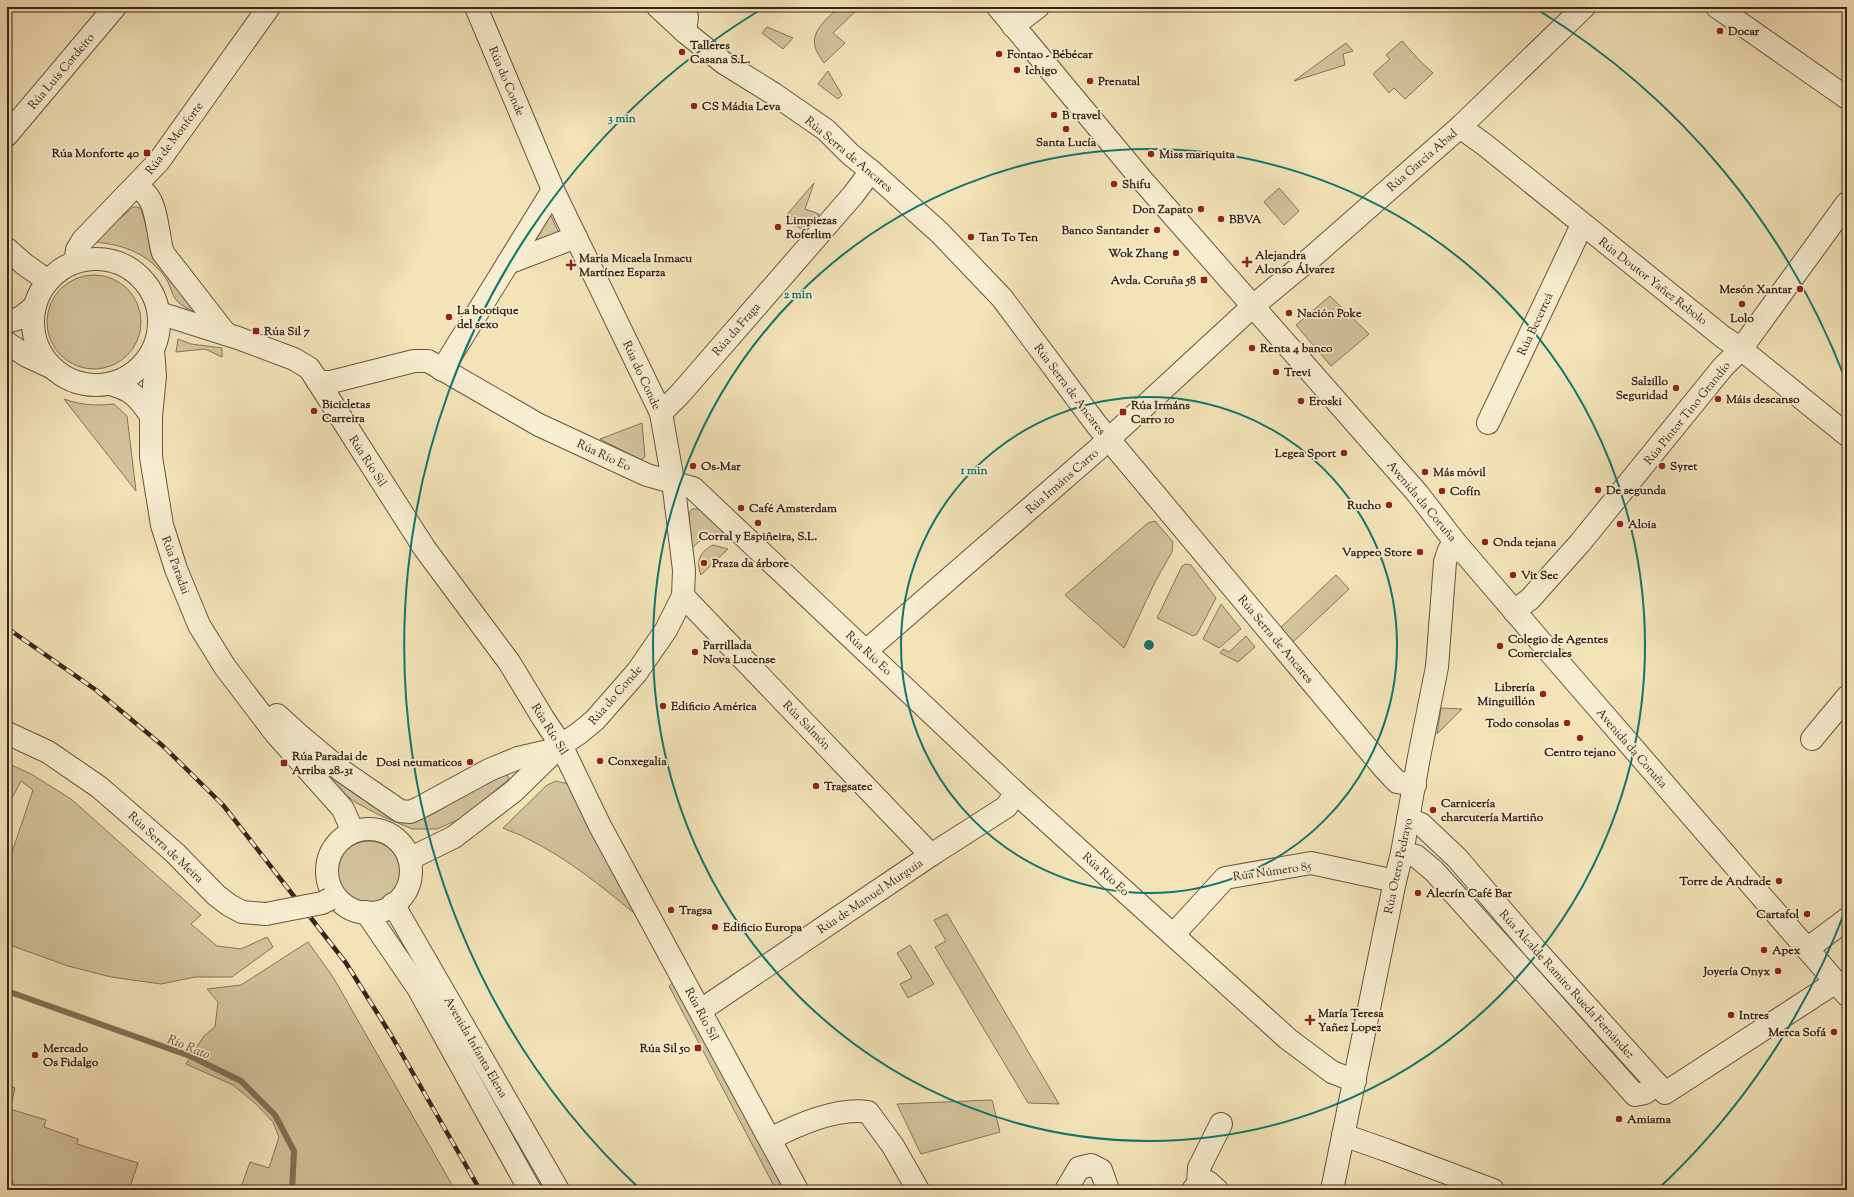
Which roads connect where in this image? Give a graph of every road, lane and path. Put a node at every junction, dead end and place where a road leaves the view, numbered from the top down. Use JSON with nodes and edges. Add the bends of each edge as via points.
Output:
{"nodes":[{"id":1,"x":115,"y":7,"type":"edge"},
{"id":2,"x":269,"y":7,"type":"edge"},
{"id":3,"x":476,"y":7,"type":"edge"},
{"id":4,"x":658,"y":7,"type":"edge"},
{"id":5,"x":683,"y":7,"type":"edge"},
{"id":6,"x":998,"y":7,"type":"edge"},
{"id":7,"x":1038,"y":7,"type":"edge"},
{"id":8,"x":1584,"y":7,"type":"edge"},
{"id":9,"x":1717,"y":7,"type":"edge"},
{"id":10,"x":1013,"y":26,"type":"junction"},
{"id":11,"x":685,"y":32,"type":"junction"},
{"id":12,"x":1847,"y":98,"type":"edge"},
{"id":13,"x":1460,"y":127,"type":"junction"},
{"id":14,"x":7,"y":135,"type":"edge"},
{"id":15,"x":871,"y":171,"type":"junction"},
{"id":16,"x":136,"y":187,"type":"junction"},
{"id":17,"x":553,"y":190,"type":"junction"},
{"id":18,"x":1847,"y":203,"type":"edge"},
{"id":19,"x":1582,"y":225,"type":"junction"},
{"id":20,"x":576,"y":237,"type":"junction"},
{"id":21,"x":7,"y":248,"type":"edge"},
{"id":22,"x":76,"y":262,"type":"junction"},
{"id":23,"x":508,"y":263,"type":"junction"},
{"id":24,"x":48,"y":281,"type":"junction"},
{"id":25,"x":35,"y":306,"type":"junction"},
{"id":26,"x":1253,"y":306,"type":"junction"},
{"id":27,"x":159,"y":313,"type":"junction"},
{"id":28,"x":7,"y":322,"type":"edge"},
{"id":29,"x":226,"y":334,"type":"junction"},
{"id":30,"x":7,"y":343,"type":"edge"},
{"id":31,"x":1741,"y":349,"type":"junction"},
{"id":32,"x":153,"y":350,"type":"junction"},
{"id":33,"x":52,"y":368,"type":"junction"},
{"id":34,"x":442,"y":370,"type":"junction"},
{"id":35,"x":318,"y":382,"type":"junction"},
{"id":36,"x":110,"y":384,"type":"junction"},
{"id":37,"x":661,"y":412,"type":"junction"},
{"id":38,"x":151,"y":416,"type":"junction"},
{"id":39,"x":1488,"y":423,"type":"dead end"},
{"id":40,"x":1847,"y":435,"type":"edge"},
{"id":41,"x":1109,"y":438,"type":"junction"},
{"id":42,"x":673,"y":482,"type":"junction"},
{"id":43,"x":1455,"y":542,"type":"junction"},
{"id":44,"x":683,"y":596,"type":"junction"},
{"id":45,"x":1514,"y":611,"type":"junction"},
{"id":46,"x":866,"y":651,"type":"junction"},
{"id":47,"x":248,"y":697,"type":"junction"},
{"id":48,"x":1847,"y":697,"type":"edge"},
{"id":49,"x":7,"y":733,"type":"edge"},
{"id":50,"x":1812,"y":739,"type":"dead end"},
{"id":51,"x":559,"y":747,"type":"junction"},
{"id":52,"x":1415,"y":785,"type":"junction"},
{"id":53,"x":1016,"y":793,"type":"junction"},
{"id":54,"x":410,"y":812,"type":"joint"},
{"id":55,"x":1408,"y":819,"type":"junction"},
{"id":56,"x":352,"y":832,"type":"junction"},
{"id":57,"x":1402,"y":853,"type":"junction"},
{"id":58,"x":931,"y":855,"type":"junction"},
{"id":59,"x":409,"y":859,"type":"junction"},
{"id":60,"x":1395,"y":881,"type":"junction"},
{"id":61,"x":333,"y":898,"type":"junction"},
{"id":62,"x":393,"y":904,"type":"junction"},
{"id":63,"x":366,"y":912,"type":"junction"},
{"id":64,"x":1847,"y":919,"type":"edge"},
{"id":65,"x":1173,"y":935,"type":"junction"},
{"id":66,"x":1807,"y":949,"type":"junction"},
{"id":67,"x":1842,"y":989,"type":"edge"},
{"id":68,"x":701,"y":1010,"type":"junction"},
{"id":69,"x":1354,"y":1081,"type":"junction"},
{"id":70,"x":1657,"y":1084,"type":"junction"},
{"id":71,"x":1221,"y":1124,"type":"dead end"},
{"id":72,"x":1343,"y":1135,"type":"junction"},
{"id":73,"x":770,"y":1139,"type":"junction"},
{"id":74,"x":1202,"y":1188,"type":"edge"},
{"id":75,"x":530,"y":1190,"type":"edge"},
{"id":76,"x":558,"y":1190,"type":"edge"},
{"id":77,"x":797,"y":1190,"type":"edge"},
{"id":78,"x":918,"y":1190,"type":"edge"},
{"id":79,"x":1066,"y":1190,"type":"edge"},
{"id":80,"x":1108,"y":1190,"type":"edge"},
{"id":81,"x":1332,"y":1190,"type":"edge"},
{"id":82,"x":1493,"y":1190,"type":"edge"}],
"edges":[{"from":1,"to":14,"type":"street","name":"Rúa Luís Cordeiro"},
{"from":2,"to":16,"type":"street","name":"Rúa de Monforte","via":[[160,161]]},
{"from":3,"to":17,"type":"street","name":"Rúa do Conde"},
{"from":4,"to":11,"type":"street","name":"Rúa Serra de Ancares"},
{"from":5,"to":11,"type":"street","via":[[688,17]]},
{"from":6,"to":10,"type":"street","name":"Avenida da Coruña"},
{"from":7,"to":10,"type":"street"},
{"from":8,"to":13,"type":"street","name":"Rúa García Abad"},
{"from":9,"to":12,"type":"street"},
{"from":10,"to":26,"type":"street","name":"Avenida da Coruña"},
{"from":11,"to":15,"type":"street","name":"Rúa Serra de Ancares","via":[[724,63],[826,130]]},
{"from":13,"to":19,"type":"street","name":"Rúa Doutor Yañez Rebolo"},
{"from":13,"to":26,"type":"street","name":"Rúa García Abad"},
{"from":15,"to":37,"type":"street","name":"Rúa da Fraga","via":[[680,394]]},
{"from":15,"to":41,"type":"street","name":"Rúa Serra de Ancares","via":[[940,233],[1002,298]]},
{"from":16,"to":22,"type":"street","name":"Rúa de Monforte","via":[[83,240],[77,250]]},
{"from":16,"to":29,"type":"street","via":[[149,195],[163,253]]},
{"from":17,"to":20,"type":"street","name":"Rúa do Conde"},
{"from":17,"to":23,"type":"street"},
{"from":18,"to":31,"type":"street","name":"Rúa Pintor Tino Grandío"},
{"from":19,"to":31,"type":"street","name":"Rúa Doutor Yañez Rebolo","via":[[1723,338]]},
{"from":19,"to":39,"type":"street","name":"Rúa Becerreá"},
{"from":20,"to":23,"type":"street"},
{"from":20,"to":37,"type":"street","name":"Rúa do Conde"},
{"from":21,"to":24,"type":"street"},
{"from":22,"to":24,"type":"street","via":[[60,270]]},
{"from":22,"to":27,"type":"street","via":[[94,259],[112,261],[129,268],[144,280],[154,295]]},
{"from":23,"to":34,"type":"street"},
{"from":24,"to":25,"type":"street"},
{"from":25,"to":28,"type":"street","via":[[20,318]]},
{"from":25,"to":33,"type":"street","via":[[35,339]]},
{"from":26,"to":41,"type":"street","name":"Rúa Irmáns Carro"},
{"from":26,"to":43,"type":"street","name":"Avenida da Coruña","via":[[1418,494]]},
{"from":27,"to":29,"type":"street","name":"Rúa Río Sil"},
{"from":27,"to":32,"type":"street","via":[[158,332]]},
{"from":29,"to":35,"type":"street","name":"Rúa Río Sil","via":[[294,359],[309,368]]},
{"from":30,"to":33,"type":"street"},
{"from":31,"to":40,"type":"street","name":"Rúa Doutor Yañez Rebolo"},
{"from":31,"to":45,"type":"street","name":"Rúa Pintor Tino Grandío","via":[[1723,367],[1580,543],[1530,599]]},
{"from":32,"to":36,"type":"street","via":[[142,365],[127,377]]},
{"from":32,"to":38,"type":"street","name":"Rúa Paradai","via":[[155,376]]},
{"from":33,"to":36,"type":"street","via":[[69,379],[89,385]]},
{"from":34,"to":35,"type":"street","name":"Rúa Río Eo","via":[[428,361],[414,361],[331,382]]},
{"from":34,"to":42,"type":"street","name":"Rúa Río Eo","via":[[539,425],[647,475]]},
{"from":35,"to":51,"type":"street","name":"Rúa Río Sil","via":[[425,549],[509,662]]},
{"from":36,"to":38,"type":"street","via":[[122,387],[138,398]]},
{"from":37,"to":42,"type":"street","name":"Rúa do Conde"},
{"from":38,"to":47,"type":"street","name":"Rúa Paradai","via":[[151,456],[162,525],[176,569],[199,625],[225,667]]},
{"from":41,"to":46,"type":"street","name":"Rúa Irmáns Carro"},
{"from":41,"to":52,"type":"street","name":"Rúa Serra de Ancares","via":[[1383,767],[1397,782]]},
{"from":42,"to":44,"type":"street","name":"Rúa do Conde","via":[[684,570]]},
{"from":42,"to":46,"type":"street","name":"Rúa Río Eo","via":[[693,488]]},
{"from":43,"to":45,"type":"street","name":"Avenida da Coruña"},
{"from":43,"to":52,"type":"street","name":"Rúa Otero Pedrayo","via":[[1445,562],[1437,667],[1418,757]]},
{"from":44,"to":51,"type":"street","name":"Rúa do Conde","via":[[666,630],[637,672],[595,720]]},
{"from":44,"to":58,"type":"street","name":"Rúa Salmón"},
{"from":45,"to":66,"type":"street","name":"Avenida da Coruña"},
{"from":46,"to":53,"type":"street","name":"Rúa Río Eo"},
{"from":47,"to":54,"type":"street","name":"Rúa Paradai","via":[[270,708],[342,771],[400,811]]},
{"from":47,"to":56,"type":"street","name":"Rúa Paradai","via":[[276,734],[343,809]]},
{"from":48,"to":50,"type":"street"},
{"from":49,"to":61,"type":"street","name":"Rúa Serra de Meira","bridge":true,"via":[[48,752],[99,787],[170,848],[216,895],[242,912],[266,914],[322,903]]},
{"from":51,"to":54,"type":"street","name":"Rúa do Conde","via":[[518,758],[489,770]]},
{"from":51,"to":59,"type":"street","name":"Rúa do Conde","via":[[514,791],[454,837]]},
{"from":51,"to":68,"type":"street","name":"Rúa Río Sil"},
{"from":52,"to":55,"type":"street","name":"Rúa Otero Pedrayo"},
{"from":53,"to":58,"type":"street","name":"Rúa de Manuel Murguía","via":[[1006,807]]},
{"from":53,"to":65,"type":"street","name":"Rúa Río Eo"},
{"from":55,"to":57,"type":"street","name":"Rúa Otero Pedrayo"},
{"from":55,"to":70,"type":"street","name":"Rúa Alcalde Ramiro Rueda Fernández","via":[[1422,824],[1458,858]]},
{"from":56,"to":59,"type":"street","via":[[380,830],[403,846]]},
{"from":56,"to":61,"type":"street","via":[[332,851],[327,864],[327,878]]},
{"from":57,"to":60,"type":"street","name":"Rúa Otero Pedrayo"},
{"from":57,"to":70,"type":"street","name":"Rúa Alcalde Ramiro Rueda Fernández","via":[[1416,856],[1434,871],[1635,1095],[1645,1094]]},
{"from":58,"to":68,"type":"street","name":"Rúa de Manuel Murguía"},
{"from":59,"to":62,"type":"street","via":[[411,872],[408,884],[402,896]]},
{"from":60,"to":65,"type":"street","name":"Rúa Número 85","via":[[1310,864],[1225,878]]},
{"from":60,"to":69,"type":"street","name":"Rúa Otero Pedrayo"},
{"from":61,"to":63,"type":"street","via":[[353,910]]},
{"from":62,"to":63,"type":"street","via":[[380,911]]},
{"from":62,"to":76,"type":"street","name":"Avenida Infanta Elena"},
{"from":63,"to":75,"type":"street","name":"Avenida Infanta Elena","via":[[418,988]]},
{"from":64,"to":66,"type":"street"},
{"from":65,"to":69,"type":"street","name":"Rúa Río Eo","via":[[1288,1039],[1332,1072]]},
{"from":66,"to":67,"type":"street","name":"Avenida da Coruña"},
{"from":67,"to":70,"type":"street","via":[[1665,1093]]},
{"from":68,"to":73,"type":"street","name":"Rúa Río Sil"},
{"from":69,"to":72,"type":"street","name":"Rúa Otero Pedrayo"},
{"from":71,"to":74,"type":"street","via":[[1199,1168]]},
{"from":72,"to":81,"type":"street","name":"Rúa Otero Pedrayo"},
{"from":72,"to":82,"type":"street"},
{"from":73,"to":77,"type":"street","name":"Rúa Río Sil"},
{"from":73,"to":78,"type":"street","via":[[819,1118],[856,1110],[868,1112],[893,1146]]},
{"from":79,"to":80,"type":"street","via":[[1079,1168],[1091,1164],[1101,1170]]}]}
